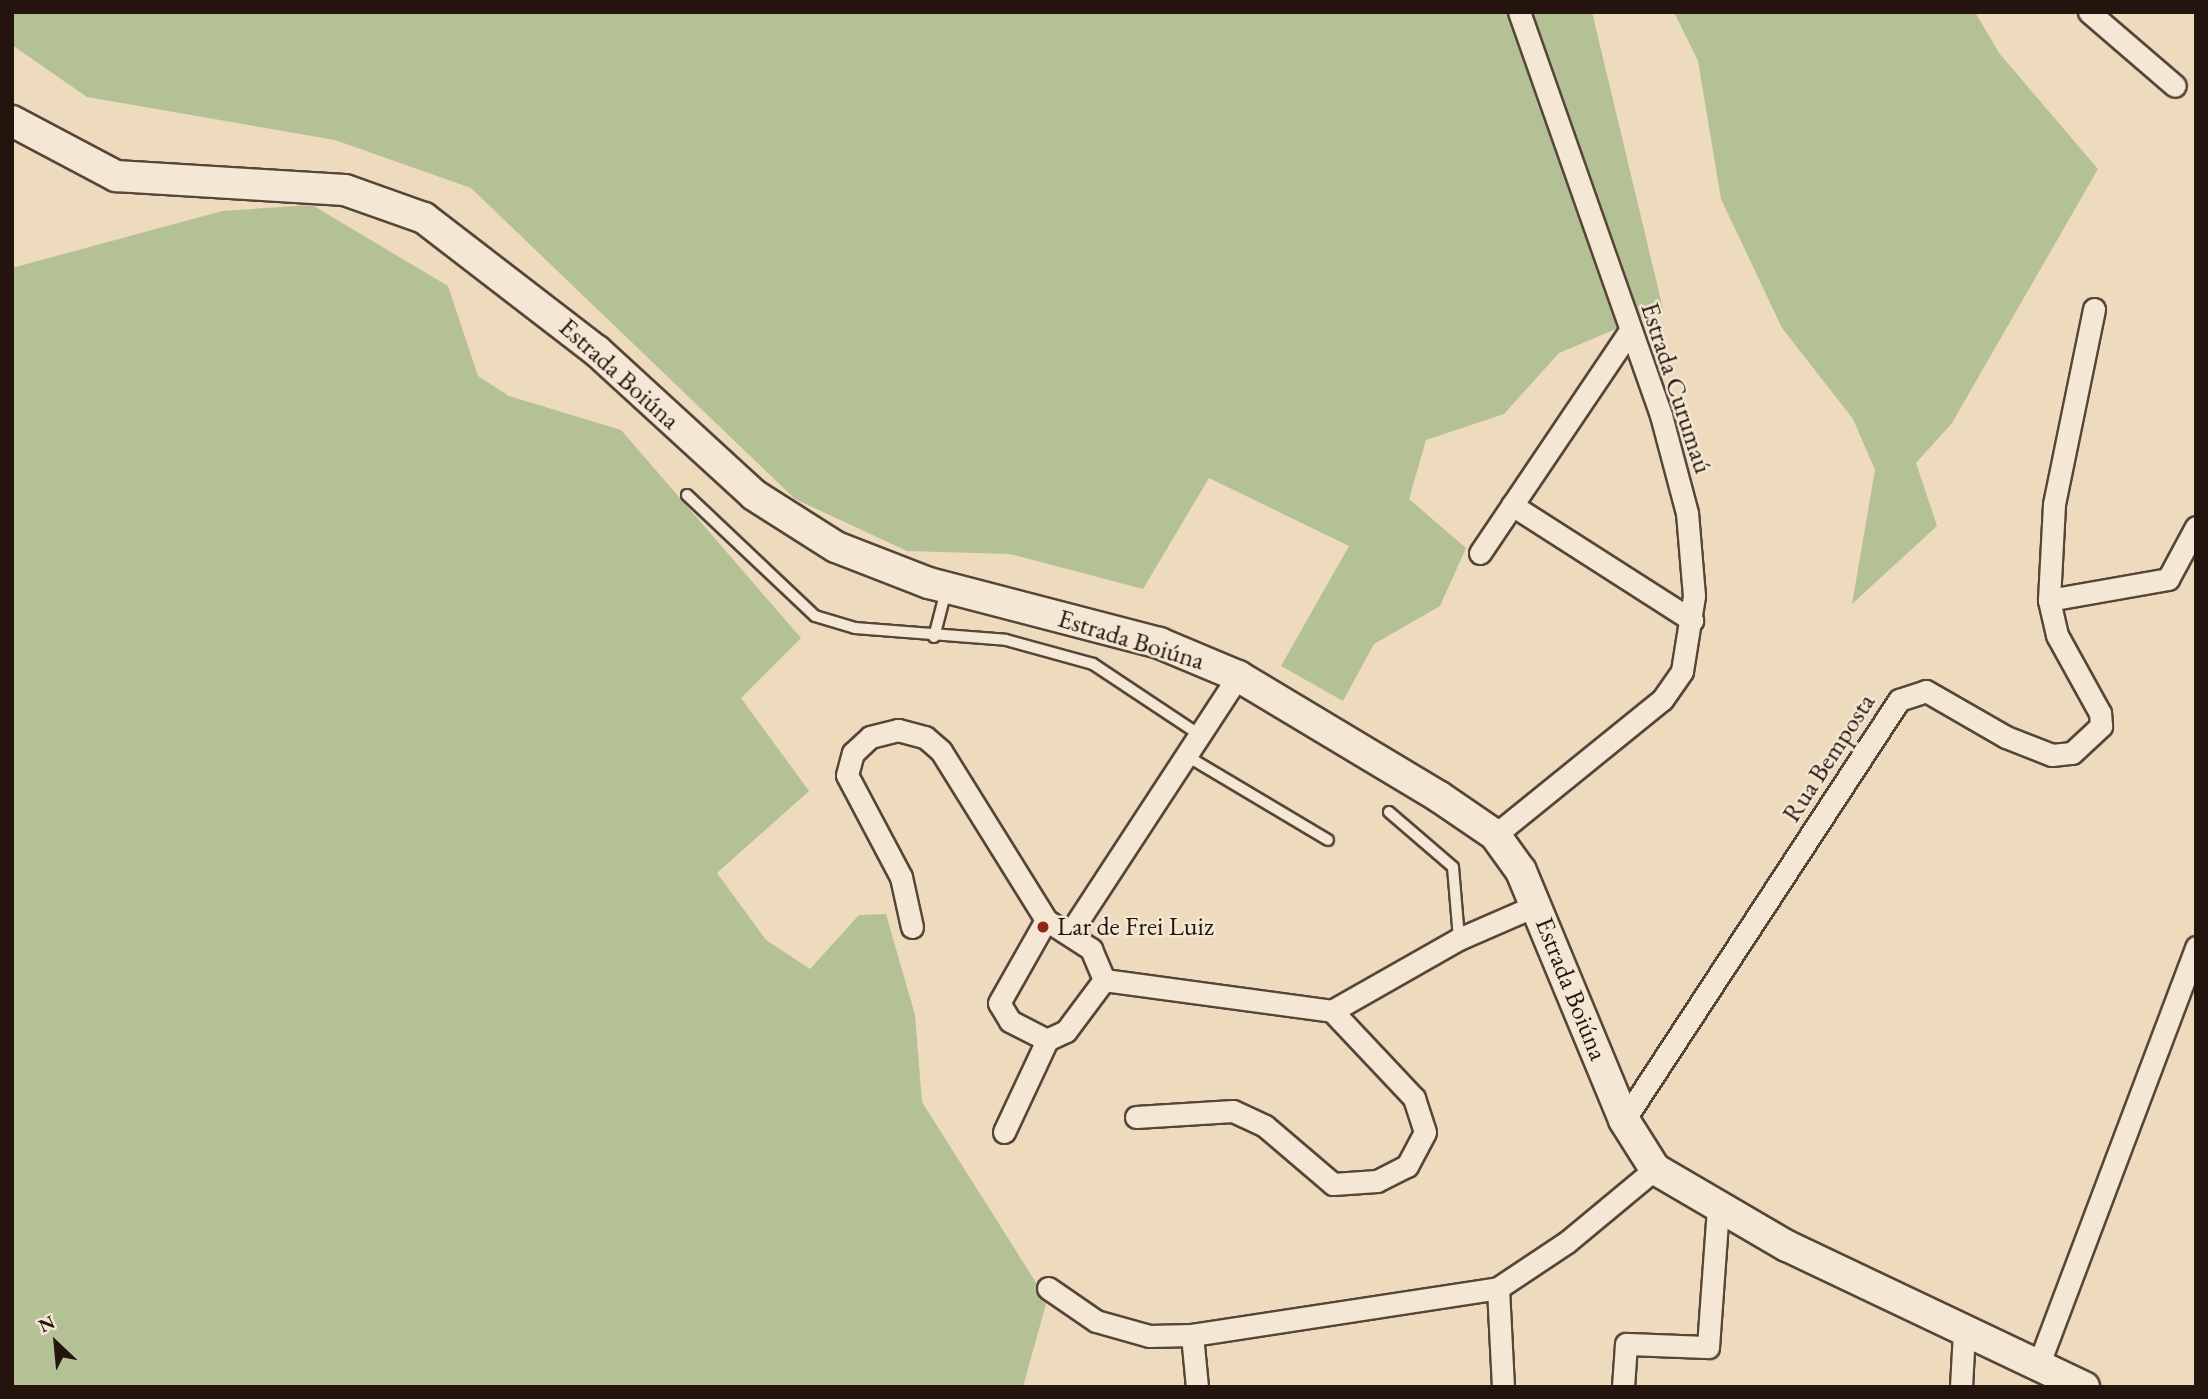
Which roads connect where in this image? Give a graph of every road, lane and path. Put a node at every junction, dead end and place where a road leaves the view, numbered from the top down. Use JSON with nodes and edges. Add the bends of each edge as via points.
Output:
{"nodes":[{"id":1,"x":1520,"y":12,"type":"edge"},
{"id":2,"x":2089,"y":12,"type":"edge"},
{"id":3,"x":2175,"y":86,"type":"dead end"},
{"id":4,"x":12,"y":121,"type":"edge"},
{"id":5,"x":2094,"y":309,"type":"dead end"},
{"id":6,"x":1629,"y":332,"type":"junction"},
{"id":7,"x":687,"y":495,"type":"dead end"},
{"id":8,"x":1512,"y":505,"type":"junction"},
{"id":9,"x":2196,"y":527,"type":"edge"},
{"id":10,"x":1480,"y":553,"type":"dead end"},
{"id":11,"x":947,"y":588,"type":"junction"},
{"id":12,"x":2049,"y":600,"type":"junction"},
{"id":13,"x":1692,"y":620,"type":"junction"},
{"id":14,"x":934,"y":637,"type":"junction"},
{"id":15,"x":1238,"y":676,"type":"junction"},
{"id":16,"x":1200,"y":736,"type":"junction"},
{"id":17,"x":1187,"y":756,"type":"junction"},
{"id":18,"x":1389,"y":813,"type":"dead end"},
{"id":19,"x":1494,"y":835,"type":"junction"},
{"id":20,"x":1328,"y":840,"type":"dead end"},
{"id":21,"x":1537,"y":905,"type":"junction"},
{"id":22,"x":1046,"y":920,"type":"junction"},
{"id":23,"x":912,"y":927,"type":"dead end"},
{"id":24,"x":1070,"y":933,"type":"junction"},
{"id":25,"x":1459,"y":939,"type":"junction"},
{"id":26,"x":2196,"y":947,"type":"edge"},
{"id":27,"x":1104,"y":979,"type":"junction"},
{"id":28,"x":1332,"y":1011,"type":"junction"},
{"id":29,"x":1046,"y":1040,"type":"junction"},
{"id":30,"x":1136,"y":1117,"type":"dead end"},
{"id":31,"x":1624,"y":1121,"type":"junction"},
{"id":32,"x":1004,"y":1132,"type":"dead end"},
{"id":33,"x":1655,"y":1169,"type":"junction"},
{"id":34,"x":1718,"y":1208,"type":"junction"},
{"id":35,"x":1498,"y":1287,"type":"junction"},
{"id":36,"x":1048,"y":1288,"type":"dead end"},
{"id":37,"x":1964,"y":1331,"type":"junction"},
{"id":38,"x":1192,"y":1335,"type":"junction"},
{"id":39,"x":2038,"y":1366,"type":"junction"},
{"id":40,"x":1197,"y":1387,"type":"edge"},
{"id":41,"x":1503,"y":1387,"type":"edge"},
{"id":42,"x":1623,"y":1387,"type":"edge"},
{"id":43,"x":1961,"y":1387,"type":"edge"},
{"id":44,"x":2084,"y":1387,"type":"edge"}],
"edges":[{"from":1,"to":6,"type":"street","name":"Estrada Curumaú"},
{"from":2,"to":3,"type":"street"},
{"from":4,"to":11,"type":"street","name":"Estrada Boiúna","via":[[116,176],[345,190],[424,218],[587,343],[754,495],[836,547]]},
{"from":5,"to":12,"type":"street","name":"Rua Bemposta","via":[[2054,504]]},
{"from":6,"to":8,"type":"street"},
{"from":6,"to":13,"type":"street","name":"Estrada Curumaú","via":[[1661,415],[1687,513]]},
{"from":7,"to":14,"type":"lane","via":[[815,617],[855,628]]},
{"from":8,"to":10,"type":"street"},
{"from":8,"to":13,"type":"street"},
{"from":9,"to":12,"type":"street","via":[[2168,579]]},
{"from":11,"to":14,"type":"lane"},
{"from":11,"to":15,"type":"street","name":"Estrada Boiúna","via":[[1159,643]]},
{"from":12,"to":31,"type":"street","name":"Rua Bemposta","via":[[2057,635],[2100,713],[2101,726],[2090,741],[2072,753],[2052,755],[2006,737],[1926,691],[1899,700]]},
{"from":13,"to":19,"type":"street","name":"Estrada Curumaú","via":[[1682,671],[1662,700]]},
{"from":14,"to":16,"type":"lane","via":[[1006,640],[1093,664]]},
{"from":15,"to":16,"type":"street"},
{"from":15,"to":19,"type":"street","name":"Estrada Boiúna"},
{"from":16,"to":17,"type":"street"},
{"from":17,"to":20,"type":"lane"},
{"from":17,"to":24,"type":"street"},
{"from":18,"to":25,"type":"lane","via":[[1453,867]]},
{"from":19,"to":21,"type":"street","name":"Estrada Boiúna"},
{"from":21,"to":25,"type":"street"},
{"from":21,"to":31,"type":"street","name":"Estrada Boiúna"},
{"from":22,"to":23,"type":"street","via":[[941,751],[925,737],[898,730],[870,737],[853,753],[847,775],[901,877]]},
{"from":22,"to":24,"type":"street"},
{"from":22,"to":29,"type":"street","via":[[999,1003],[1010,1021]]},
{"from":24,"to":27,"type":"street","via":[[1101,962]]},
{"from":25,"to":28,"type":"street"},
{"from":26,"to":39,"type":"street"},
{"from":27,"to":28,"type":"street"},
{"from":27,"to":29,"type":"street","via":[[1066,1031]]},
{"from":28,"to":30,"type":"street","via":[[1414,1098],[1425,1132],[1407,1166],[1377,1181],[1333,1185],[1265,1126],[1233,1111]]},
{"from":29,"to":32,"type":"street"},
{"from":31,"to":33,"type":"street","name":"Estrada Boiúna"},
{"from":33,"to":34,"type":"street","name":"Estrada Boiúna"},
{"from":33,"to":35,"type":"street","via":[[1567,1242]]},
{"from":34,"to":37,"type":"street","name":"Estrada Boiúna"},
{"from":34,"to":42,"type":"street","via":[[1708,1347],[1626,1344]]},
{"from":35,"to":38,"type":"street"},
{"from":35,"to":41,"type":"street"},
{"from":36,"to":38,"type":"street","via":[[1112,1328]]},
{"from":37,"to":39,"type":"street","name":"Estrada Boiúna"},
{"from":37,"to":43,"type":"street"},
{"from":38,"to":40,"type":"street"},
{"from":39,"to":44,"type":"street","name":"Estrada Boiúna"}]}
